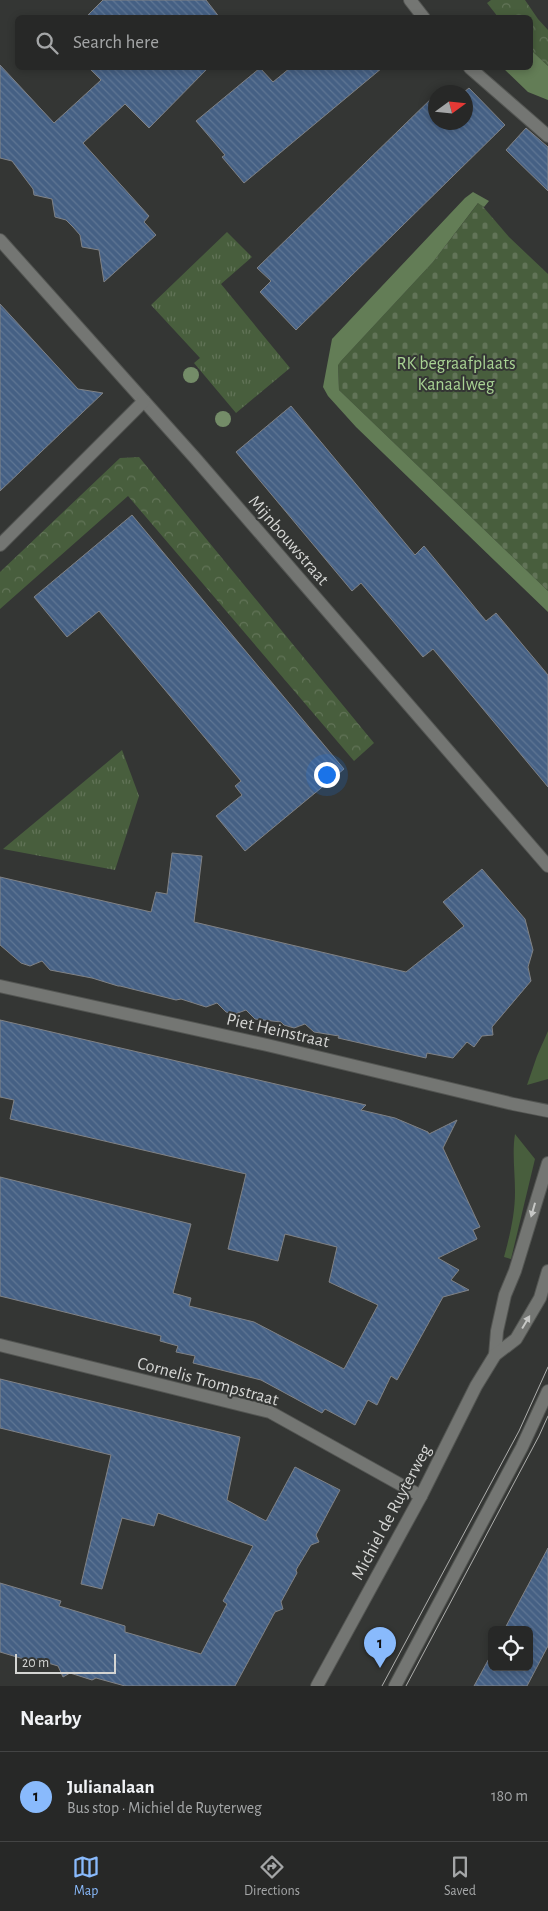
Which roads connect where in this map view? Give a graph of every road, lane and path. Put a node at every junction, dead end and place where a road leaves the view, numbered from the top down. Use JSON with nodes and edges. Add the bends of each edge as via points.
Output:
{"nodes":[{"id":1,"x":410,"y":0,"type":"edge"},
{"id":2,"x":422,"y":15,"type":"edge"},
{"id":3,"x":472,"y":70,"type":"edge"},
{"id":4,"x":548,"y":136,"type":"edge"},
{"id":5,"x":0,"y":240,"type":"edge"},
{"id":6,"x":144,"y":401,"type":"junction"},
{"id":7,"x":0,"y":545,"type":"edge"},
{"id":8,"x":548,"y":866,"type":"edge"},
{"id":9,"x":0,"y":986,"type":"edge"},
{"id":10,"x":548,"y":1111,"type":"edge"},
{"id":11,"x":548,"y":1163,"type":"edge"},
{"id":12,"x":548,"y":1271,"type":"edge"},
{"id":13,"x":0,"y":1345,"type":"edge"},
{"id":14,"x":494,"y":1355,"type":"junction"},
{"id":15,"x":548,"y":1391,"type":"edge"},
{"id":16,"x":421,"y":1496,"type":"junction"},
{"id":17,"x":317,"y":1686,"type":"edge"},
{"id":18,"x":395,"y":1686,"type":"edge"}],
"edges":[{"from":1,"to":2,"type":"street"},
{"from":3,"to":4,"type":"street"},
{"from":5,"to":6,"type":"street","name":"Mijnbouwstraat"},
{"from":6,"to":7,"type":"street"},
{"from":6,"to":8,"type":"street","name":"Mijnbouwstraat"},
{"from":9,"to":10,"type":"street","name":"Piet Heinstraat"},
{"from":11,"to":14,"type":"street","name":"Michiel de Ruyterweg","one_way":true,"via":[[505,1295]]},
{"from":14,"to":12,"type":"street","name":"Michiel de Ruyterweg","one_way":true,"via":[[516,1339],[540,1298]]},
{"from":13,"to":16,"type":"street","name":"Cornelis Trompstraat","via":[[270,1412]]},
{"from":14,"to":16,"type":"street","name":"Michiel de Ruyterweg"},
{"from":15,"to":18,"type":"street","via":[[522,1447]]},
{"from":16,"to":17,"type":"street","name":"Michiel de Ruyterweg"}]}
